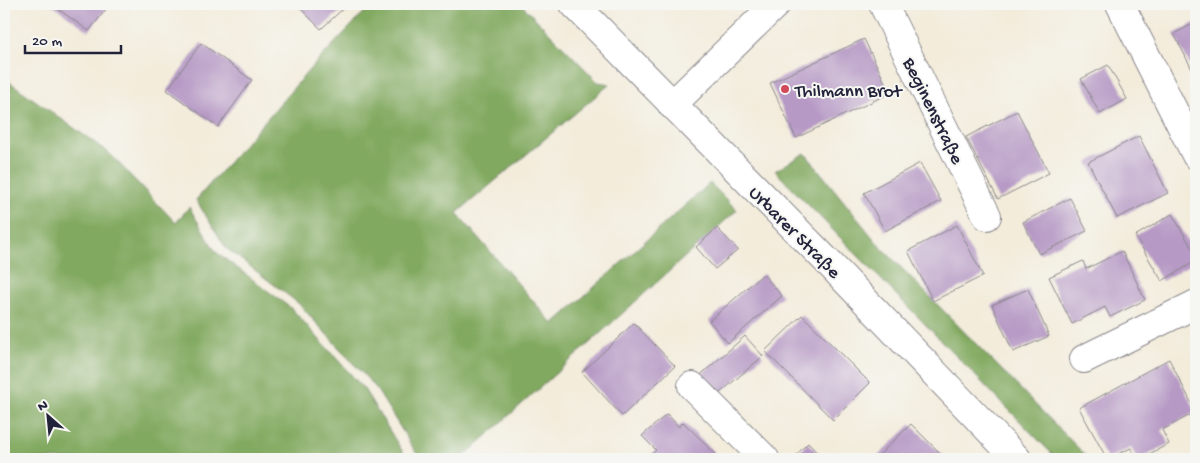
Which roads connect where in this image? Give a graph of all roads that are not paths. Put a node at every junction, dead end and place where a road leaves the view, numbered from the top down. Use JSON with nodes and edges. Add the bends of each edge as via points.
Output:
{"nodes":[{"id":1,"x":574,"y":4,"type":"edge"},
{"id":2,"x":776,"y":4,"type":"edge"},
{"id":3,"x":883,"y":4,"type":"edge"},
{"id":4,"x":1120,"y":4,"type":"edge"},
{"id":5,"x":672,"y":105,"type":"junction"},
{"id":6,"x":1196,"y":155,"type":"edge"},
{"id":7,"x":987,"y":216,"type":"dead end"},
{"id":8,"x":1196,"y":304,"type":"edge"},
{"id":9,"x":1084,"y":359,"type":"dead end"},
{"id":10,"x":692,"y":386,"type":"dead end"},
{"id":11,"x":765,"y":459,"type":"edge"},
{"id":12,"x":1017,"y":459,"type":"edge"}],
"edges":[{"from":1,"to":5,"type":"street","name":"Urbarer Straße"},
{"from":2,"to":5,"type":"street"},
{"from":3,"to":7,"type":"street","name":"Beginenstraße"},
{"from":4,"to":6,"type":"street"},
{"from":5,"to":12,"type":"street","name":"Urbarer Straße"},
{"from":8,"to":9,"type":"street"},
{"from":10,"to":11,"type":"street"}]}
